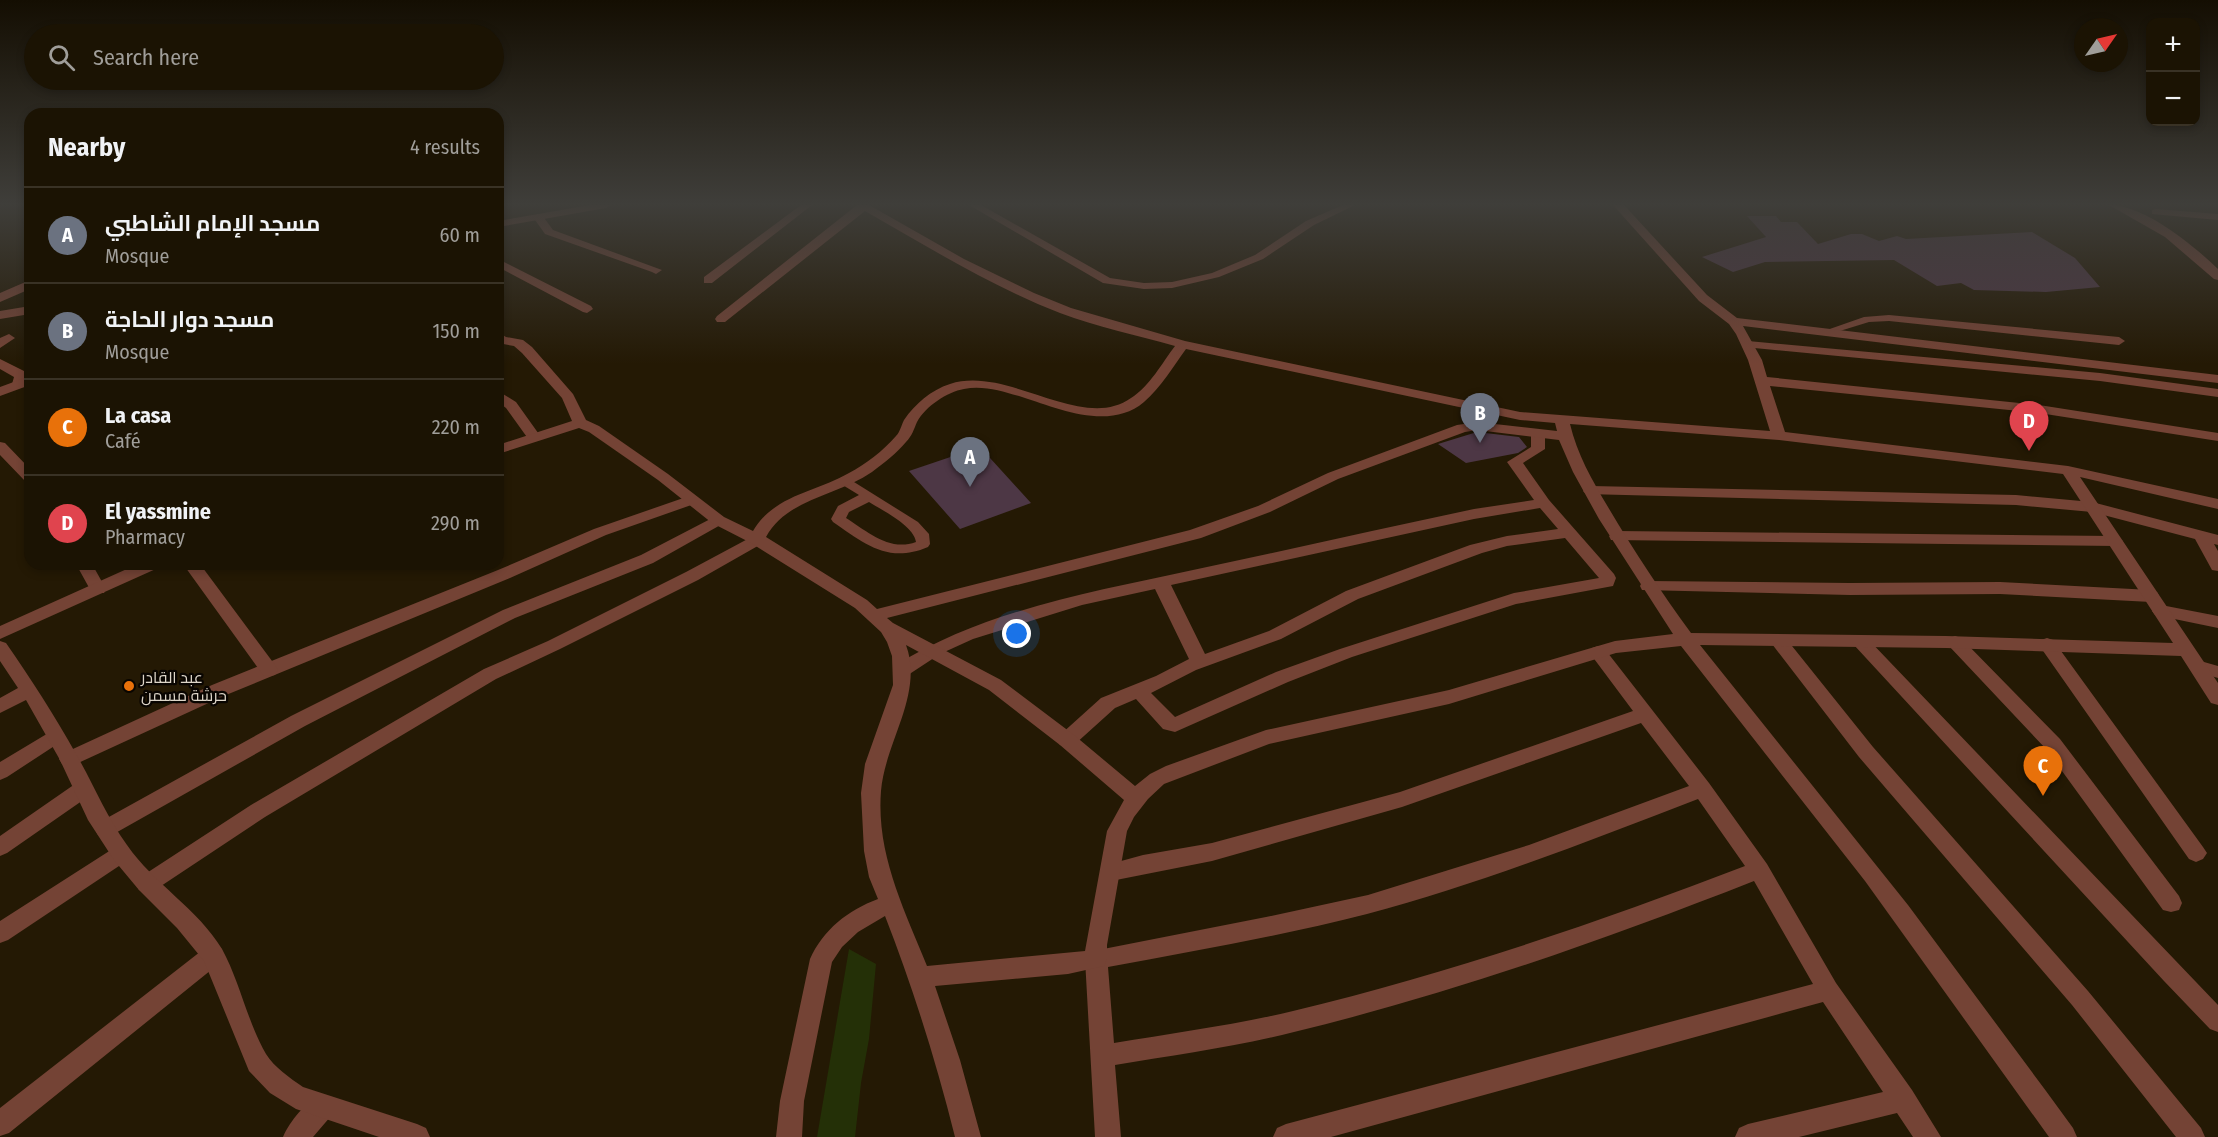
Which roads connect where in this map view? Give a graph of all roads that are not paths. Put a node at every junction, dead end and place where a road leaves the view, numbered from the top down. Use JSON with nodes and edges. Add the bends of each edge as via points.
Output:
{"nodes":[{"id":1,"x":622,"y":258,"type":"edge"},
{"id":2,"x":737,"y":258,"type":"edge"},
{"id":3,"x":797,"y":258,"type":"edge"},
{"id":4,"x":955,"y":258,"type":"edge"},
{"id":5,"x":1069,"y":258,"type":"edge"},
{"id":6,"x":1256,"y":258,"type":"edge"},
{"id":7,"x":1666,"y":258,"type":"edge"},
{"id":8,"x":2199,"y":258,"type":"edge"},
{"id":9,"x":504,"y":265,"type":"edge"},
{"id":10,"x":656,"y":270,"type":"dead end"},
{"id":11,"x":2218,"y":276,"type":"edge"},
{"id":12,"x":708,"y":280,"type":"dead end"},
{"id":13,"x":24,"y":287,"type":"edge"},
{"id":14,"x":0,"y":298,"type":"edge"},
{"id":15,"x":587,"y":309,"type":"dead end"},
{"id":16,"x":24,"y":311,"type":"edge"},
{"id":17,"x":0,"y":315,"type":"edge"},
{"id":18,"x":721,"y":319,"type":"dead end"},
{"id":19,"x":1733,"y":321,"type":"junction"},
{"id":20,"x":1830,"y":331,"type":"junction"},
{"id":21,"x":504,"y":340,"type":"edge"},
{"id":22,"x":2119,"y":341,"type":"dead end"},
{"id":23,"x":1183,"y":344,"type":"junction"},
{"id":24,"x":1748,"y":345,"type":"junction"},
{"id":25,"x":0,"y":363,"type":"edge"},
{"id":26,"x":2218,"y":379,"type":"edge"},
{"id":27,"x":1762,"y":381,"type":"junction"},
{"id":28,"x":24,"y":382,"type":"edge"},
{"id":29,"x":0,"y":392,"type":"edge"},
{"id":30,"x":2218,"y":393,"type":"edge"},
{"id":31,"x":504,"y":400,"type":"edge"},
{"id":32,"x":580,"y":423,"type":"junction"},
{"id":33,"x":1563,"y":428,"type":"junction"},
{"id":34,"x":1538,"y":433,"type":"junction"},
{"id":35,"x":1779,"y":436,"type":"junction"},
{"id":36,"x":534,"y":437,"type":"junction"},
{"id":37,"x":2218,"y":437,"type":"edge"},
{"id":38,"x":0,"y":446,"type":"edge"},
{"id":39,"x":504,"y":448,"type":"edge"},
{"id":40,"x":2068,"y":470,"type":"junction"},
{"id":41,"x":24,"y":472,"type":"edge"},
{"id":42,"x":846,"y":481,"type":"junction"},
{"id":43,"x":1591,"y":491,"type":"junction"},
{"id":44,"x":869,"y":496,"type":"junction"},
{"id":45,"x":692,"y":500,"type":"junction"},
{"id":46,"x":1544,"y":503,"type":"junction"},
{"id":47,"x":2218,"y":504,"type":"edge"},
{"id":48,"x":2092,"y":507,"type":"junction"},
{"id":49,"x":718,"y":520,"type":"junction"},
{"id":50,"x":1569,"y":532,"type":"junction"},
{"id":51,"x":2201,"y":535,"type":"junction"},
{"id":52,"x":1617,"y":536,"type":"junction"},
{"id":53,"x":757,"y":539,"type":"junction"},
{"id":54,"x":2218,"y":540,"type":"edge"},
{"id":55,"x":2115,"y":541,"type":"junction"},
{"id":56,"x":2218,"y":566,"type":"edge"},
{"id":57,"x":87,"y":570,"type":"edge"},
{"id":58,"x":139,"y":570,"type":"edge"},
{"id":59,"x":195,"y":570,"type":"edge"},
{"id":60,"x":1161,"y":583,"type":"junction"},
{"id":61,"x":1648,"y":586,"type":"junction"},
{"id":62,"x":98,"y":589,"type":"junction"},
{"id":63,"x":2151,"y":596,"type":"junction"},
{"id":64,"x":2161,"y":611,"type":"junction"},
{"id":65,"x":881,"y":621,"type":"junction"},
{"id":66,"x":2218,"y":622,"type":"edge"},
{"id":67,"x":0,"y":633,"type":"edge"},
{"id":68,"x":1778,"y":640,"type":"junction"},
{"id":69,"x":1686,"y":641,"type":"junction"},
{"id":70,"x":1860,"y":641,"type":"junction"},
{"id":71,"x":1955,"y":642,"type":"junction"},
{"id":72,"x":2047,"y":645,"type":"junction"},
{"id":73,"x":0,"y":647,"type":"edge"},
{"id":74,"x":2187,"y":650,"type":"junction"},
{"id":75,"x":934,"y":651,"type":"junction"},
{"id":76,"x":1598,"y":652,"type":"junction"},
{"id":77,"x":1200,"y":663,"type":"junction"},
{"id":78,"x":2197,"y":666,"type":"junction"},
{"id":79,"x":268,"y":670,"type":"junction"},
{"id":80,"x":902,"y":670,"type":"junction"},
{"id":81,"x":2218,"y":672,"type":"edge"},
{"id":82,"x":29,"y":690,"type":"junction"},
{"id":83,"x":1138,"y":690,"type":"junction"},
{"id":84,"x":2218,"y":698,"type":"edge"},
{"id":85,"x":0,"y":706,"type":"edge"},
{"id":86,"x":1645,"y":714,"type":"junction"},
{"id":87,"x":55,"y":736,"type":"junction"},
{"id":88,"x":1067,"y":740,"type":"junction"},
{"id":89,"x":69,"y":759,"type":"junction"},
{"id":90,"x":0,"y":772,"type":"edge"},
{"id":91,"x":1702,"y":789,"type":"junction"},
{"id":92,"x":82,"y":790,"type":"junction"},
{"id":93,"x":1137,"y":798,"type":"junction"},
{"id":94,"x":105,"y":829,"type":"junction"},
{"id":95,"x":0,"y":847,"type":"edge"},
{"id":96,"x":122,"y":854,"type":"junction"},
{"id":97,"x":2196,"y":854,"type":"dead end"},
{"id":98,"x":1759,"y":870,"type":"junction"},
{"id":99,"x":1111,"y":872,"type":"junction"},
{"id":100,"x":147,"y":884,"type":"junction"},
{"id":101,"x":2171,"y":903,"type":"dead end"},
{"id":102,"x":890,"y":904,"type":"junction"},
{"id":103,"x":0,"y":933,"type":"edge"},
{"id":104,"x":213,"y":955,"type":"junction"},
{"id":105,"x":1096,"y":959,"type":"junction"},
{"id":106,"x":920,"y":976,"type":"junction"},
{"id":107,"x":1828,"y":990,"type":"junction"},
{"id":108,"x":2218,"y":1021,"type":"edge"},
{"id":109,"x":1104,"y":1056,"type":"junction"},
{"id":110,"x":1903,"y":1099,"type":"junction"},
{"id":111,"x":322,"y":1107,"type":"junction"},
{"id":112,"x":0,"y":1124,"type":"edge"},
{"id":113,"x":296,"y":1137,"type":"edge"},
{"id":114,"x":417,"y":1137,"type":"edge"},
{"id":115,"x":789,"y":1137,"type":"edge"},
{"id":116,"x":968,"y":1137,"type":"edge"},
{"id":117,"x":1108,"y":1137,"type":"edge"},
{"id":118,"x":1287,"y":1137,"type":"edge"},
{"id":119,"x":1748,"y":1137,"type":"edge"},
{"id":120,"x":1928,"y":1137,"type":"edge"},
{"id":121,"x":2064,"y":1137,"type":"edge"},
{"id":122,"x":2192,"y":1137,"type":"edge"}],
"edges":[{"from":1,"to":10,"type":"street"},
{"from":2,"to":12,"type":"street"},
{"from":3,"to":18,"type":"street"},
{"from":4,"to":23,"type":"street","via":[[1067,312]]},
{"from":5,"to":6,"type":"lane","via":[[1107,281],[1144,286],[1172,285],[1215,275]]},
{"from":7,"to":19,"type":"street","via":[[1703,298]]},
{"from":8,"to":11,"type":"street"},
{"from":9,"to":15,"type":"street"},
{"from":13,"to":14,"type":"street"},
{"from":16,"to":17,"type":"street"},
{"from":19,"to":20,"type":"street"},
{"from":19,"to":24,"type":"street"},
{"from":20,"to":22,"type":"lane","via":[[1889,318]]},
{"from":20,"to":26,"type":"street"},
{"from":21,"to":32,"type":"street","via":[[518,343],[526,350],[568,397]]},
{"from":23,"to":33,"type":"street"},
{"from":23,"to":42,"type":"street","via":[[1139,399],[1113,412],[1090,412],[986,383],[954,388],[928,402],[903,437],[866,470]]},
{"from":24,"to":27,"type":"street"},
{"from":24,"to":30,"type":"lane","via":[[2100,377]]},
{"from":25,"to":28,"type":"street","via":[[21,375]]},
{"from":27,"to":35,"type":"street"},
{"from":27,"to":37,"type":"street","via":[[2039,409]]},
{"from":28,"to":29,"type":"street"},
{"from":31,"to":36,"type":"street"},
{"from":32,"to":36,"type":"street"},
{"from":32,"to":45,"type":"street"},
{"from":33,"to":34,"type":"street"},
{"from":33,"to":35,"type":"street"},
{"from":33,"to":43,"type":"street","via":[[1576,468]]},
{"from":34,"to":46,"type":"street","via":[[1538,449],[1514,462]]},
{"from":34,"to":65,"type":"street","via":[[1462,428],[1195,534]]},
{"from":35,"to":40,"type":"street"},
{"from":36,"to":39,"type":"street"},
{"from":38,"to":41,"type":"street"},
{"from":40,"to":47,"type":"street"},
{"from":40,"to":48,"type":"street"},
{"from":42,"to":44,"type":"lane"},
{"from":42,"to":53,"type":"street","via":[[782,509],[761,528]]},
{"from":43,"to":48,"type":"street","via":[[2016,500]]},
{"from":43,"to":52,"type":"street"},
{"from":44,"to":44,"type":"lane","via":[[919,531],[923,544],[912,551],[893,551],[838,519],[843,508]]},
{"from":45,"to":49,"type":"street"},
{"from":45,"to":79,"type":"street","via":[[600,532]]},
{"from":46,"to":50,"type":"street"},
{"from":46,"to":60,"type":"street","via":[[1474,514]]},
{"from":48,"to":51,"type":"street"},
{"from":48,"to":55,"type":"street"},
{"from":49,"to":53,"type":"street"},
{"from":49,"to":94,"type":"street","via":[[647,559],[509,615],[298,721]]},
{"from":50,"to":77,"type":"street","via":[[1476,549],[1352,595],[1275,635]]},
{"from":50,"to":83,"type":"street","via":[[1608,578],[1607,582],[1514,599],[1347,653],[1175,725]]},
{"from":51,"to":54,"type":"street"},
{"from":51,"to":56,"type":"street"},
{"from":52,"to":55,"type":"street"},
{"from":52,"to":61,"type":"street"},
{"from":53,"to":65,"type":"street"},
{"from":53,"to":100,"type":"street","via":[[716,564],[490,674],[258,811]]},
{"from":55,"to":63,"type":"street"},
{"from":57,"to":62,"type":"street"},
{"from":58,"to":62,"type":"street"},
{"from":59,"to":79,"type":"street"},
{"from":60,"to":75,"type":"street","via":[[1106,593],[995,624]]},
{"from":60,"to":77,"type":"street"},
{"from":61,"to":63,"type":"street","via":[[2000,588]]},
{"from":61,"to":69,"type":"street"},
{"from":62,"to":67,"type":"street"},
{"from":63,"to":64,"type":"street"},
{"from":64,"to":66,"type":"street"},
{"from":64,"to":74,"type":"street"},
{"from":65,"to":75,"type":"street"},
{"from":65,"to":80,"type":"street","via":[[898,649]]},
{"from":68,"to":69,"type":"street"},
{"from":68,"to":70,"type":"street"},
{"from":68,"to":122,"type":"street","via":[[1866,752],[2080,998]]},
{"from":69,"to":76,"type":"street","via":[[1632,644]]},
{"from":69,"to":121,"type":"street","via":[[1844,839],[1972,1007]]},
{"from":70,"to":71,"type":"street"},
{"from":70,"to":108,"type":"street","via":[[2098,899]]},
{"from":71,"to":72,"type":"street"},
{"from":71,"to":101,"type":"street","via":[[2053,744]]},
{"from":72,"to":74,"type":"street"},
{"from":72,"to":97,"type":"street"},
{"from":73,"to":82,"type":"street"},
{"from":74,"to":78,"type":"street"},
{"from":75,"to":80,"type":"street"},
{"from":75,"to":88,"type":"street","via":[[995,685]]},
{"from":76,"to":86,"type":"street"},
{"from":76,"to":93,"type":"street","via":[[1449,697],[1266,738],[1173,771],[1157,779]]},
{"from":77,"to":83,"type":"street"},
{"from":78,"to":81,"type":"street"},
{"from":78,"to":84,"type":"street"},
{"from":79,"to":89,"type":"street"},
{"from":80,"to":102,"type":"street","via":[[902,685],[875,764],[871,794],[874,850]]},
{"from":82,"to":85,"type":"street"},
{"from":82,"to":87,"type":"street"},
{"from":83,"to":88,"type":"street","via":[[1108,703]]},
{"from":86,"to":91,"type":"street"},
{"from":86,"to":99,"type":"street","via":[[1402,799],[1212,852]]},
{"from":87,"to":89,"type":"street"},
{"from":87,"to":90,"type":"street"},
{"from":88,"to":93,"type":"street"},
{"from":89,"to":92,"type":"street"},
{"from":91,"to":98,"type":"street"},
{"from":91,"to":105,"type":"street","via":[[1510,861],[1368,903],[1270,927]]},
{"from":92,"to":94,"type":"street"},
{"from":92,"to":95,"type":"street"},
{"from":93,"to":99,"type":"street","via":[[1117,831]]},
{"from":94,"to":96,"type":"street"},
{"from":96,"to":100,"type":"street"},
{"from":96,"to":103,"type":"street"},
{"from":98,"to":107,"type":"street"},
{"from":98,"to":109,"type":"street","via":[[1637,918],[1405,993],[1290,1022]]},
{"from":99,"to":105,"type":"street"},
{"from":100,"to":104,"type":"street"},
{"from":102,"to":106,"type":"street"},
{"from":102,"to":115,"type":"street","via":[[849,925],[821,959],[792,1101]]},
{"from":104,"to":111,"type":"street","via":[[258,1063],[296,1097]]},
{"from":104,"to":112,"type":"street"},
{"from":105,"to":106,"type":"street"},
{"from":105,"to":109,"type":"street"},
{"from":106,"to":116,"type":"street"},
{"from":107,"to":110,"type":"street"},
{"from":107,"to":118,"type":"street"},
{"from":109,"to":117,"type":"street"},
{"from":110,"to":119,"type":"street"},
{"from":110,"to":120,"type":"street"},
{"from":111,"to":113,"type":"street"},
{"from":111,"to":114,"type":"street"}]}
